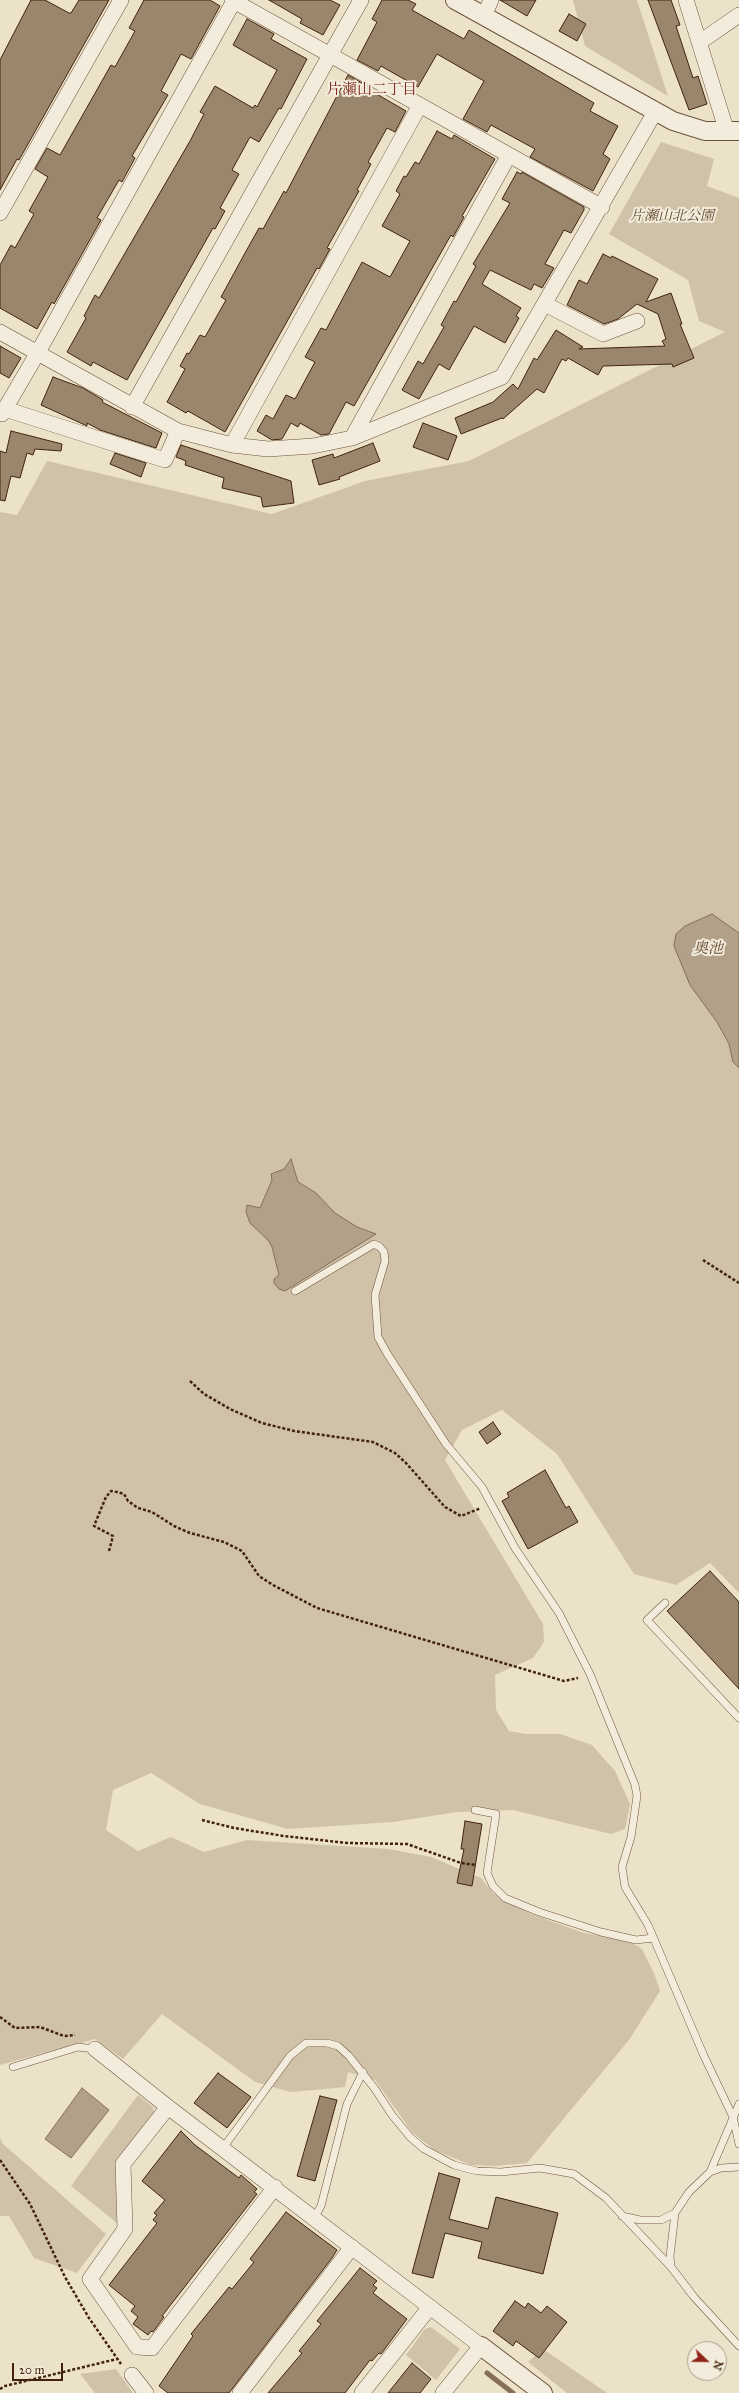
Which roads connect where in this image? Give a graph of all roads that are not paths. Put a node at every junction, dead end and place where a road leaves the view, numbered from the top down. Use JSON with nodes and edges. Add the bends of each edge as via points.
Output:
{"nodes":[{"id":1,"x":121,"y":0,"type":"edge"},
{"id":2,"x":361,"y":0,"type":"edge"},
{"id":3,"x":455,"y":0,"type":"edge"},
{"id":4,"x":686,"y":0,"type":"edge"},
{"id":5,"x":233,"y":1,"type":"edge"},
{"id":6,"x":487,"y":8,"type":"edge"},
{"id":7,"x":739,"y":15,"type":"edge"},
{"id":8,"x":700,"y":42,"type":"junction"},
{"id":9,"x":330,"y":55,"type":"junction"},
{"id":10,"x":420,"y":105,"type":"junction"},
{"id":11,"x":655,"y":112,"type":"junction"},
{"id":12,"x":733,"y":132,"type":"edge"},
{"id":13,"x":509,"y":155,"type":"junction"},
{"id":14,"x":602,"y":207,"type":"junction"},
{"id":15,"x":0,"y":213,"type":"edge"},
{"id":16,"x":545,"y":304,"type":"junction"},
{"id":17,"x":637,"y":321,"type":"dead end"},
{"id":18,"x":0,"y":332,"type":"edge"},
{"id":19,"x":37,"y":354,"type":"junction"},
{"id":20,"x":132,"y":407,"type":"junction"},
{"id":21,"x":2,"y":411,"type":"edge"},
{"id":22,"x":178,"y":431,"type":"junction"},
{"id":23,"x":352,"y":438,"type":"junction"},
{"id":24,"x":232,"y":445,"type":"junction"},
{"id":25,"x":295,"y":1292,"type":"dead end"},
{"id":26,"x":665,"y":1603,"type":"dead end"},
{"id":27,"x":739,"y":1718,"type":"edge"},
{"id":28,"x":475,"y":1810,"type":"dead end"},
{"id":29,"x":653,"y":1938,"type":"junction"},
{"id":30,"x":89,"y":2049,"type":"joint"},
{"id":31,"x":13,"y":2067,"type":"dead end"},
{"id":32,"x":363,"y":2072,"type":"junction"},
{"id":33,"x":739,"y":2104,"type":"edge"},
{"id":34,"x":168,"y":2107,"type":"junction"},
{"id":35,"x":734,"y":2117,"type":"junction"},
{"id":36,"x":739,"y":2144,"type":"edge"},
{"id":37,"x":223,"y":2148,"type":"junction"},
{"id":38,"x":739,"y":2167,"type":"edge"},
{"id":39,"x":710,"y":2172,"type":"junction"},
{"id":40,"x":275,"y":2187,"type":"junction"},
{"id":41,"x":675,"y":2213,"type":"junction"},
{"id":42,"x":622,"y":2216,"type":"junction"},
{"id":43,"x":314,"y":2218,"type":"junction"},
{"id":44,"x":352,"y":2247,"type":"junction"},
{"id":45,"x":671,"y":2267,"type":"junction"},
{"id":46,"x":430,"y":2307,"type":"junction"},
{"id":47,"x":481,"y":2346,"type":"junction"},
{"id":48,"x":739,"y":2346,"type":"edge"},
{"id":49,"x":132,"y":2375,"type":"road end"},
{"id":50,"x":445,"y":2392,"type":"edge"},
{"id":51,"x":146,"y":2393,"type":"edge"},
{"id":52,"x":240,"y":2393,"type":"edge"},
{"id":53,"x":362,"y":2393,"type":"edge"},
{"id":54,"x":543,"y":2393,"type":"edge"}],
"edges":[{"from":1,"to":15,"type":"street"},
{"from":2,"to":9,"type":"street"},
{"from":3,"to":6,"type":"street"},
{"from":4,"to":8,"type":"street"},
{"from":5,"to":9,"type":"street"},
{"from":5,"to":19,"type":"street"},
{"from":6,"to":11,"type":"street"},
{"from":7,"to":8,"type":"street"},
{"from":8,"to":12,"type":"street"},
{"from":9,"to":10,"type":"street"},
{"from":9,"to":20,"type":"street"},
{"from":10,"to":13,"type":"street"},
{"from":10,"to":24,"type":"street"},
{"from":11,"to":12,"type":"street","via":[[694,128]]},
{"from":11,"to":14,"type":"street"},
{"from":13,"to":14,"type":"street"},
{"from":13,"to":23,"type":"street"},
{"from":14,"to":16,"type":"street"},
{"from":16,"to":17,"type":"street","via":[[603,334]]},
{"from":16,"to":23,"type":"street","via":[[502,377]]},
{"from":18,"to":19,"type":"street"},
{"from":19,"to":20,"type":"street"},
{"from":19,"to":21,"type":"street"},
{"from":20,"to":22,"type":"street"},
{"from":21,"to":22,"type":"street","via":[[165,460]]},
{"from":22,"to":24,"type":"street"},
{"from":23,"to":24,"type":"street","via":[[313,446],[286,448]]},
{"from":25,"to":29,"type":"lane","via":[[374,1244],[380,1246],[384,1252],[385,1261],[375,1295],[378,1337],[446,1444],[482,1487],[515,1548],[559,1613],[590,1674],[635,1785],[637,1796],[631,1837],[622,1867],[623,1877],[625,1887]]},
{"from":26,"to":27,"type":"lane","via":[[647,1620]]},
{"from":28,"to":29,"type":"lane","via":[[496,1814],[487,1873],[493,1886],[505,1898],[601,1932],[636,1940]]},
{"from":29,"to":35,"type":"lane","via":[[704,2056]]},
{"from":30,"to":31,"type":"lane","via":[[78,2047]]},
{"from":30,"to":34,"type":"street"},
{"from":32,"to":37,"type":"lane","via":[[338,2046],[322,2042],[306,2043],[290,2056]]},
{"from":32,"to":42,"type":"lane","via":[[410,2137],[440,2159],[465,2168],[488,2172],[540,2168],[574,2174],[596,2189]]},
{"from":32,"to":43,"type":"lane","via":[[347,2104],[321,2206]]},
{"from":33,"to":35,"type":"lane"},
{"from":34,"to":37,"type":"street"},
{"from":34,"to":40,"type":"street","via":[[123,2164],[125,2229],[90,2279],[137,2347],[152,2348]]},
{"from":35,"to":36,"type":"lane"},
{"from":35,"to":39,"type":"lane"},
{"from":37,"to":40,"type":"street"},
{"from":38,"to":39,"type":"lane","via":[[721,2168]]},
{"from":39,"to":41,"type":"lane","via":[[689,2192]]},
{"from":40,"to":43,"type":"street"},
{"from":41,"to":42,"type":"lane","via":[[661,2220],[640,2220]]},
{"from":41,"to":45,"type":"lane"},
{"from":42,"to":45,"type":"lane"},
{"from":43,"to":44,"type":"street"},
{"from":44,"to":46,"type":"street"},
{"from":44,"to":52,"type":"street"},
{"from":45,"to":48,"type":"lane","via":[[694,2297]]},
{"from":46,"to":47,"type":"street"},
{"from":46,"to":53,"type":"street"},
{"from":47,"to":50,"type":"street"},
{"from":47,"to":54,"type":"street"},
{"from":49,"to":51,"type":"street"}]}
